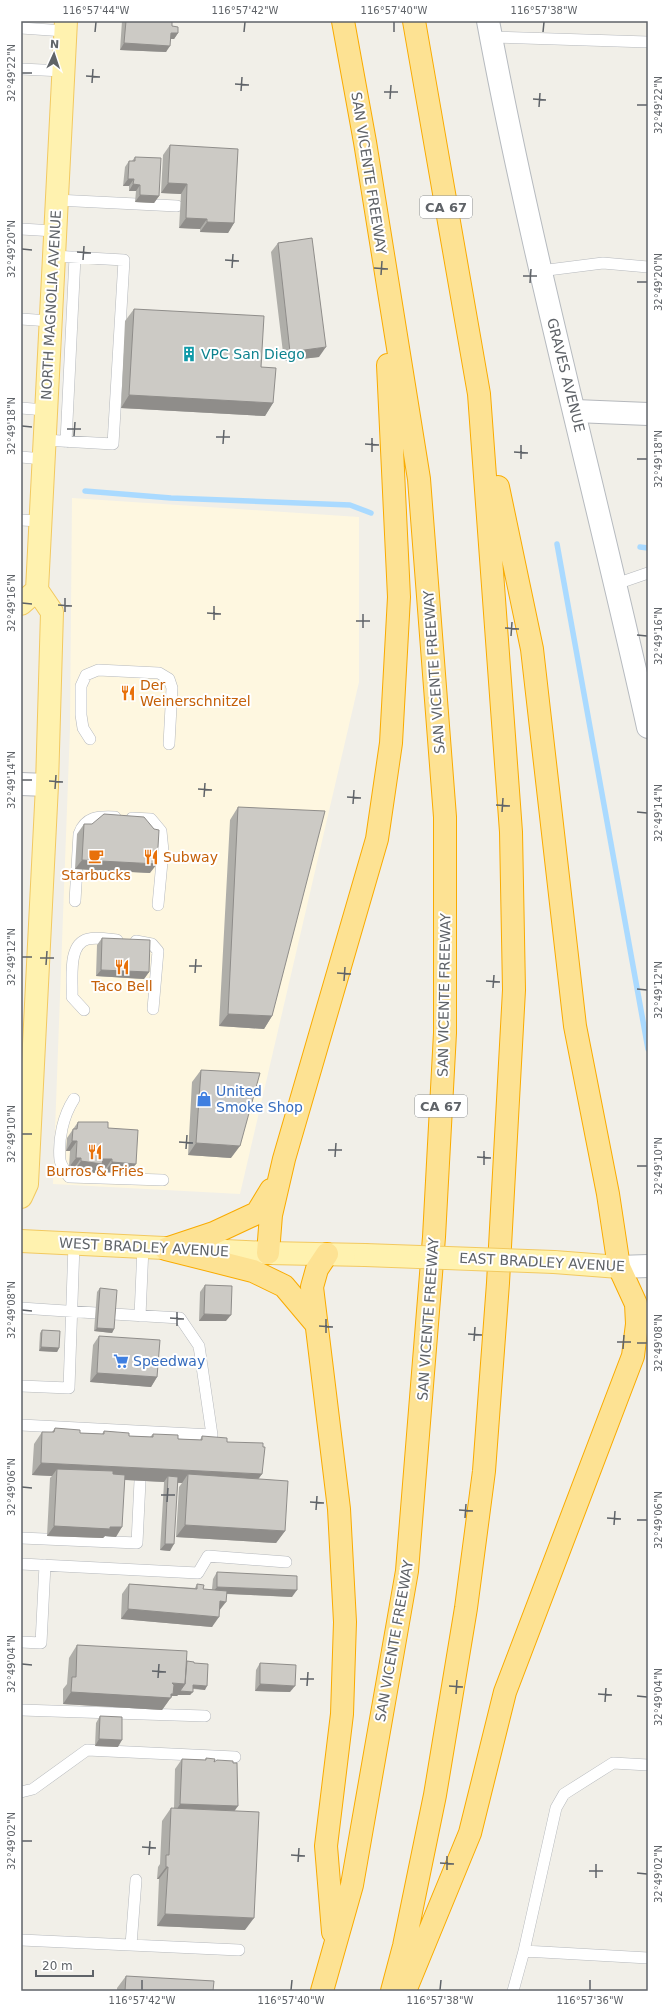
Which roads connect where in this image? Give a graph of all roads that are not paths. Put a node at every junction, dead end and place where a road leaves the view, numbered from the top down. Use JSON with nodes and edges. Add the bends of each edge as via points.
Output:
{"nodes":[{"id":1,"x":343,"y":21,"type":"edge"},
{"id":2,"x":414,"y":21,"type":"edge"},
{"id":3,"x":65,"y":26,"type":"edge"},
{"id":4,"x":21,"y":28,"type":"edge"},
{"id":5,"x":489,"y":29,"type":"edge"},
{"id":6,"x":648,"y":42,"type":"edge"},
{"id":7,"x":21,"y":68,"type":"edge"},
{"id":8,"x":63,"y":71,"type":"junction"},
{"id":9,"x":56,"y":200,"type":"junction"},
{"id":10,"x":177,"y":206,"type":"dead end"},
{"id":11,"x":21,"y":229,"type":"edge"},
{"id":12,"x":55,"y":231,"type":"junction"},
{"id":13,"x":53,"y":256,"type":"junction"},
{"id":14,"x":75,"y":257,"type":"junction"},
{"id":15,"x":383,"y":260,"type":"junction"},
{"id":16,"x":648,"y":267,"type":"edge"},
{"id":17,"x":540,"y":271,"type":"junction"},
{"id":18,"x":21,"y":319,"type":"edge"},
{"id":19,"x":50,"y":321,"type":"junction"},
{"id":20,"x":479,"y":394,"type":"junction"},
{"id":21,"x":21,"y":408,"type":"edge"},
{"id":22,"x":45,"y":410,"type":"junction"},
{"id":23,"x":575,"y":411,"type":"junction"},
{"id":24,"x":648,"y":414,"type":"edge"},
{"id":25,"x":66,"y":442,"type":"junction"},
{"id":26,"x":44,"y":450,"type":"junction"},
{"id":27,"x":21,"y":458,"type":"edge"},
{"id":28,"x":31,"y":520,"type":"edge"},
{"id":29,"x":648,"y":573,"type":"edge"},
{"id":30,"x":616,"y":584,"type":"junction"},
{"id":31,"x":37,"y":590,"type":"junction"},
{"id":32,"x":21,"y":604,"type":"edge"},
{"id":33,"x":648,"y":727,"type":"edge"},
{"id":34,"x":90,"y":739,"type":"dead end"},
{"id":35,"x":169,"y":744,"type":"dead end"},
{"id":36,"x":21,"y":784,"type":"edge"},
{"id":37,"x":47,"y":785,"type":"junction"},
{"id":38,"x":75,"y":901,"type":"dead end"},
{"id":39,"x":158,"y":905,"type":"dead end"},
{"id":40,"x":153,"y":1009,"type":"dead end"},
{"id":41,"x":84,"y":1010,"type":"dead end"},
{"id":42,"x":74,"y":1099,"type":"dead end"},
{"id":43,"x":284,"y":1159,"type":"junction"},
{"id":44,"x":164,"y":1180,"type":"dead end"},
{"id":45,"x":21,"y":1197,"type":"edge"},
{"id":46,"x":21,"y":1241,"type":"edge"},
{"id":47,"x":74,"y":1244,"type":"junction"},
{"id":48,"x":143,"y":1247,"type":"junction"},
{"id":49,"x":166,"y":1249,"type":"junction"},
{"id":50,"x":268,"y":1253,"type":"junction"},
{"id":51,"x":326,"y":1254,"type":"junction"},
{"id":52,"x":648,"y":1266,"type":"edge"},
{"id":53,"x":619,"y":1267,"type":"junction"},
{"id":54,"x":21,"y":1308,"type":"edge"},
{"id":55,"x":72,"y":1311,"type":"junction"},
{"id":56,"x":96,"y":1313,"type":"dead end"},
{"id":57,"x":113,"y":1314,"type":"edge"},
{"id":58,"x":140,"y":1316,"type":"junction"},
{"id":59,"x":316,"y":1324,"type":"junction"},
{"id":60,"x":648,"y":1334,"type":"edge"},
{"id":61,"x":633,"y":1356,"type":"junction"},
{"id":62,"x":21,"y":1386,"type":"edge"},
{"id":63,"x":21,"y":1425,"type":"edge"},
{"id":64,"x":140,"y":1481,"type":"edge"},
{"id":65,"x":21,"y":1538,"type":"edge"},
{"id":66,"x":286,"y":1562,"type":"dead end"},
{"id":67,"x":21,"y":1564,"type":"edge"},
{"id":68,"x":46,"y":1565,"type":"junction"},
{"id":69,"x":21,"y":1642,"type":"edge"},
{"id":70,"x":21,"y":1710,"type":"edge"},
{"id":71,"x":205,"y":1716,"type":"dead end"},
{"id":72,"x":235,"y":1757,"type":"dead end"},
{"id":73,"x":648,"y":1765,"type":"edge"},
{"id":74,"x":21,"y":1792,"type":"edge"},
{"id":75,"x":136,"y":1880,"type":"dead end"},
{"id":76,"x":21,"y":1940,"type":"edge"},
{"id":77,"x":132,"y":1945,"type":"junction"},
{"id":78,"x":334,"y":1947,"type":"junction"},
{"id":79,"x":239,"y":1950,"type":"dead end"},
{"id":80,"x":524,"y":1951,"type":"junction"},
{"id":81,"x":648,"y":1958,"type":"edge"},
{"id":82,"x":322,"y":1991,"type":"edge"},
{"id":83,"x":392,"y":1991,"type":"edge"},
{"id":84,"x":405,"y":1991,"type":"edge"},
{"id":85,"x":512,"y":1991,"type":"edge"}],
"edges":[{"from":1,"to":15,"type":"highway","name":"SAN VICENTE FREEWAY","number":"CA 67"},
{"from":2,"to":20,"type":"highway","number":"CA 67"},
{"from":3,"to":4,"type":"lane"},
{"from":3,"to":8,"type":"main road","name":"NORTH MAGNOLIA AVENUE"},
{"from":5,"to":6,"type":"lane"},
{"from":5,"to":17,"type":"main road","name":"GRAVES AVENUE"},
{"from":7,"to":8,"type":"lane"},
{"from":8,"to":9,"type":"main road","name":"NORTH MAGNOLIA AVENUE"},
{"from":9,"to":10,"type":"lane"},
{"from":9,"to":12,"type":"main road","name":"NORTH MAGNOLIA AVENUE"},
{"from":11,"to":12,"type":"lane"},
{"from":12,"to":13,"type":"main road","name":"NORTH MAGNOLIA AVENUE"},
{"from":13,"to":14,"type":"lane"},
{"from":13,"to":19,"type":"main road","name":"NORTH MAGNOLIA AVENUE"},
{"from":14,"to":25,"type":"lane"},
{"from":14,"to":25,"type":"lane","via":[[124,260],[113,444]]},
{"from":15,"to":43,"type":"highway","via":[[399,596],[391,743],[377,838]]},
{"from":15,"to":78,"type":"highway","name":"SAN VICENTE FREEWAY","number":"CA 67","via":[[419,480],[445,817],[445,1033],[434,1237],[407,1571],[352,1885]]},
{"from":16,"to":17,"type":"lane","via":[[603,264]]},
{"from":17,"to":23,"type":"main road","name":"GRAVES AVENUE"},
{"from":18,"to":19,"type":"lane"},
{"from":19,"to":22,"type":"main road","name":"NORTH MAGNOLIA AVENUE"},
{"from":20,"to":53,"type":"highway","via":[[532,649],[575,1026],[608,1194]]},
{"from":20,"to":83,"type":"highway","number":"CA 67","via":[[511,832],[514,998],[498,1283],[484,1470],[466,1608],[435,1795],[404,1946]]},
{"from":21,"to":22,"type":"lane"},
{"from":22,"to":26,"type":"main road","name":"NORTH MAGNOLIA AVENUE"},
{"from":23,"to":24,"type":"main road"},
{"from":23,"to":30,"type":"main road","name":"GRAVES AVENUE"},
{"from":25,"to":26,"type":"lane"},
{"from":26,"to":27,"type":"lane"},
{"from":26,"to":28,"type":"main road","name":"NORTH MAGNOLIA AVENUE"},
{"from":28,"to":31,"type":"main road","name":"NORTH MAGNOLIA AVENUE"},
{"from":29,"to":30,"type":"lane"},
{"from":30,"to":33,"type":"main road","name":"GRAVES AVENUE"},
{"from":31,"to":32,"type":"main road"},
{"from":31,"to":37,"type":"main road","via":[[52,612]]},
{"from":34,"to":35,"type":"lane","via":[[83,728],[81,715],[81,686],[86,675],[98,670],[159,673],[169,679],[172,688]]},
{"from":36,"to":37,"type":"main road"},
{"from":37,"to":45,"type":"main road","via":[[27,1184]]},
{"from":38,"to":39,"type":"lane","via":[[79,834],[82,827],[97,816],[120,817],[151,819],[161,831],[163,851]]},
{"from":40,"to":41,"type":"lane","via":[[158,951],[152,944],[89,938],[79,944],[74,954],[72,997]]},
{"from":42,"to":44,"type":"lane","via":[[66,1111],[60,1162],[69,1177]]},
{"from":43,"to":49,"type":"highway","via":[[269,1195],[257,1213],[214,1233]]},
{"from":43,"to":50,"type":"highway","via":[[271,1215]]},
{"from":46,"to":47,"type":"main road","name":"WEST BRADLEY AVENUE"},
{"from":47,"to":48,"type":"main road","name":"WEST BRADLEY AVENUE"},
{"from":47,"to":55,"type":"lane"},
{"from":48,"to":49,"type":"main road","name":"WEST BRADLEY AVENUE"},
{"from":48,"to":58,"type":"lane"},
{"from":49,"to":50,"type":"main road","name":"WEST BRADLEY AVENUE"},
{"from":49,"to":59,"type":"highway","via":[[253,1271],[284,1286]]},
{"from":50,"to":51,"type":"main road","name":"EAST BRADLEY AVENUE"},
{"from":51,"to":53,"type":"main road","name":"EAST BRADLEY AVENUE","bridge":true,"via":[[554,1262]]},
{"from":51,"to":59,"type":"highway","via":[[317,1269],[312,1287]]},
{"from":52,"to":53,"type":"main road","name":"EAST BRADLEY AVENUE"},
{"from":53,"to":61,"type":"highway","via":[[636,1304],[637,1324]]},
{"from":54,"to":55,"type":"lane"},
{"from":55,"to":56,"type":"lane"},
{"from":55,"to":62,"type":"lane","via":[[69,1388]]},
{"from":57,"to":58,"type":"lane"},
{"from":58,"to":63,"type":"lane","via":[[180,1318],[199,1346],[212,1435]]},
{"from":59,"to":78,"type":"highway","via":[[340,1509],[345,1622],[342,1714],[326,1846]]},
{"from":60,"to":61,"type":"highway"},
{"from":61,"to":84,"type":"highway","via":[[505,1692],[470,1833]]},
{"from":64,"to":65,"type":"lane","via":[[138,1543]]},
{"from":66,"to":68,"type":"lane","via":[[208,1556],[198,1573]]},
{"from":67,"to":68,"type":"lane"},
{"from":68,"to":69,"type":"lane","via":[[41,1643]]},
{"from":70,"to":71,"type":"lane"},
{"from":72,"to":74,"type":"lane","via":[[87,1750],[33,1789]]},
{"from":73,"to":80,"type":"lane","via":[[613,1763],[564,1794],[556,1808]]},
{"from":75,"to":77,"type":"lane"},
{"from":76,"to":77,"type":"lane"},
{"from":77,"to":79,"type":"lane"},
{"from":78,"to":82,"type":"highway","name":"SAN VICENTE FREEWAY","number":"CA 67"},
{"from":80,"to":81,"type":"lane"},
{"from":80,"to":85,"type":"lane"}]}
